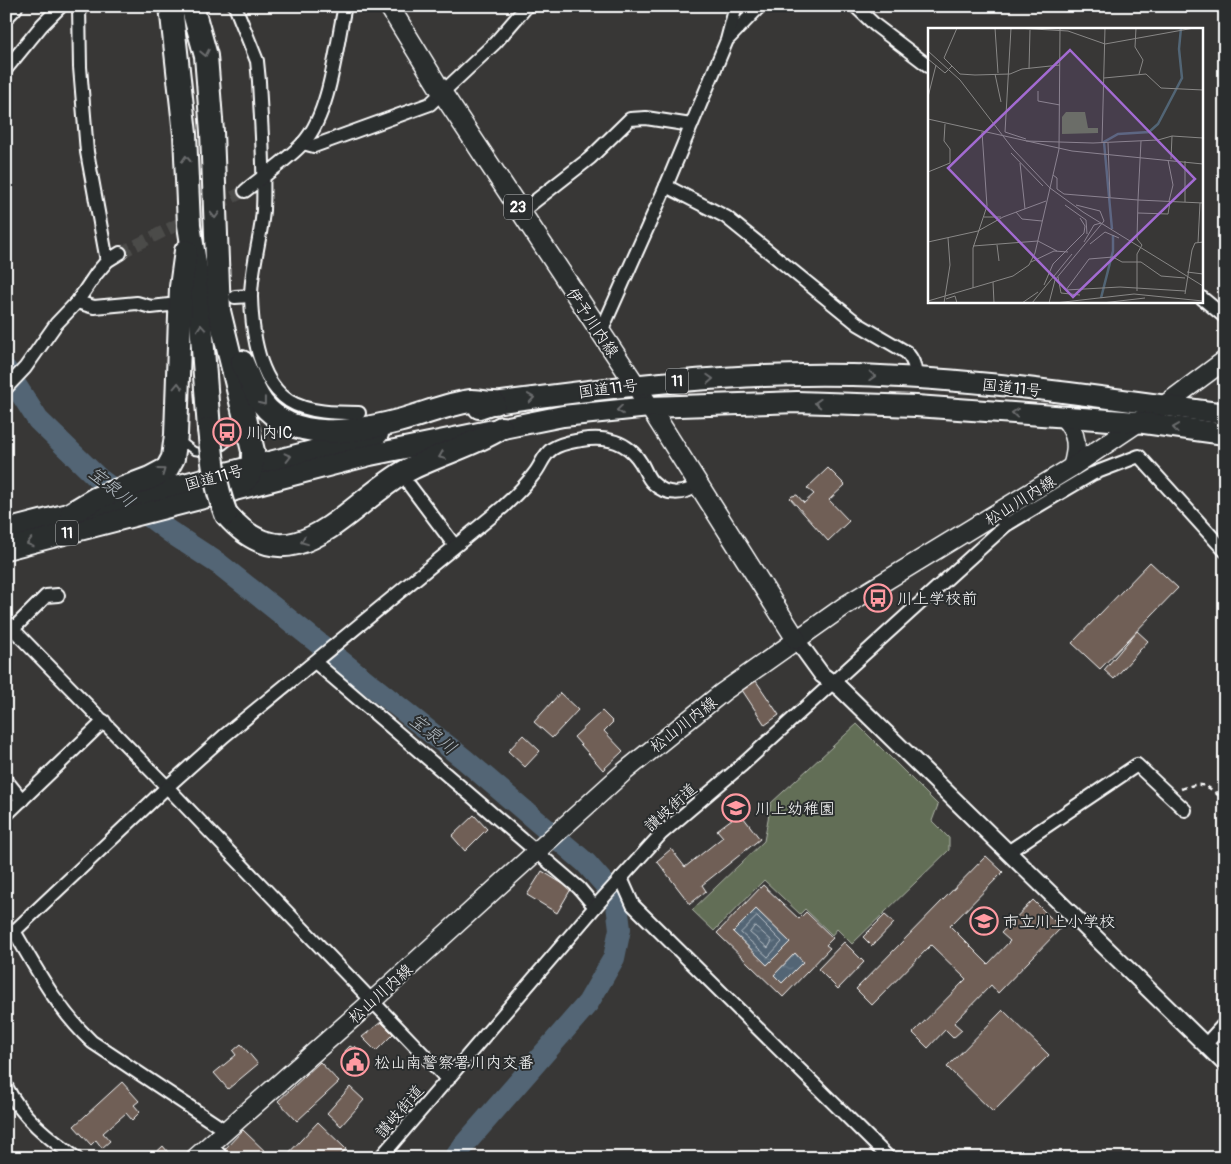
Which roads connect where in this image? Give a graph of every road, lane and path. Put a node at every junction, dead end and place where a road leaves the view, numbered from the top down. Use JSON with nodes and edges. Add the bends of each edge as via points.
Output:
{"nodes":[{"id":1,"x":11,"y":6,"type":"edge"},
{"id":2,"x":61,"y":6,"type":"edge"},
{"id":3,"x":79,"y":6,"type":"edge"},
{"id":4,"x":159,"y":6,"type":"edge"},
{"id":5,"x":171,"y":6,"type":"edge"},
{"id":6,"x":192,"y":6,"type":"edge"},
{"id":7,"x":235,"y":6,"type":"edge"},
{"id":8,"x":345,"y":6,"type":"edge"},
{"id":9,"x":389,"y":6,"type":"edge"},
{"id":10,"x":527,"y":6,"type":"edge"},
{"id":11,"x":736,"y":6,"type":"edge"},
{"id":12,"x":760,"y":6,"type":"edge"},
{"id":13,"x":855,"y":6,"type":"edge"},
{"id":14,"x":6,"y":12,"type":"edge"},
{"id":15,"x":175,"y":34,"type":"junction"},
{"id":16,"x":727,"y":40,"type":"junction"},
{"id":17,"x":928,"y":65,"type":"edge"},
{"id":18,"x":6,"y":69,"type":"edge"},
{"id":19,"x":443,"y":94,"type":"junction"},
{"id":20,"x":691,"y":125,"type":"junction"},
{"id":21,"x":303,"y":143,"type":"junction"},
{"id":22,"x":263,"y":176,"type":"junction"},
{"id":23,"x":666,"y":186,"type":"junction"},
{"id":24,"x":245,"y":191,"type":"tunnel mouth"},
{"id":25,"x":521,"y":212,"type":"junction"},
{"id":26,"x":189,"y":225,"type":"junction"},
{"id":27,"x":120,"y":253,"type":"tunnel mouth"},
{"id":28,"x":107,"y":261,"type":"junction"},
{"id":29,"x":251,"y":296,"type":"junction"},
{"id":30,"x":1204,"y":300,"type":"edge"},
{"id":31,"x":77,"y":302,"type":"junction"},
{"id":32,"x":227,"y":304,"type":"junction"},
{"id":33,"x":169,"y":305,"type":"dead end"},
{"id":34,"x":1225,"y":317,"type":"edge"},
{"id":35,"x":600,"y":334,"type":"junction"},
{"id":36,"x":1225,"y":360,"type":"edge"},
{"id":37,"x":916,"y":378,"type":"junction"},
{"id":38,"x":635,"y":384,"type":"junction"},
{"id":39,"x":6,"y":388,"type":"edge"},
{"id":40,"x":494,"y":404,"type":"junction"},
{"id":41,"x":1163,"y":406,"type":"junction"},
{"id":42,"x":649,"y":407,"type":"junction"},
{"id":43,"x":244,"y":413,"type":"junction"},
{"id":44,"x":359,"y":413,"type":"dead end"},
{"id":45,"x":1225,"y":414,"type":"edge"},
{"id":46,"x":1064,"y":418,"type":"junction"},
{"id":47,"x":1137,"y":422,"type":"junction"},
{"id":48,"x":501,"y":428,"type":"junction"},
{"id":49,"x":1225,"y":434,"type":"edge"},
{"id":50,"x":176,"y":435,"type":"junction"},
{"id":51,"x":253,"y":466,"type":"junction"},
{"id":52,"x":1072,"y":467,"type":"junction"},
{"id":53,"x":698,"y":485,"type":"junction"},
{"id":54,"x":410,"y":486,"type":"dead end"},
{"id":55,"x":230,"y":491,"type":"junction"},
{"id":56,"x":132,"y":492,"type":"junction"},
{"id":57,"x":72,"y":513,"type":"joint"},
{"id":58,"x":1002,"y":520,"type":"junction"},
{"id":59,"x":6,"y":530,"type":"edge"},
{"id":60,"x":456,"y":546,"type":"junction"},
{"id":61,"x":6,"y":549,"type":"edge"},
{"id":62,"x":1225,"y":552,"type":"edge"},
{"id":63,"x":58,"y":595,"type":"dead end"},
{"id":64,"x":10,"y":626,"type":"edge"},
{"id":65,"x":796,"y":639,"type":"junction"},
{"id":66,"x":318,"y":661,"type":"junction"},
{"id":67,"x":833,"y":683,"type":"junction"},
{"id":68,"x":104,"y":721,"type":"junction"},
{"id":69,"x":6,"y":780,"type":"edge"},
{"id":70,"x":167,"y":787,"type":"junction"},
{"id":71,"x":1168,"y":793,"type":"junction"},
{"id":72,"x":22,"y":800,"type":"junction"},
{"id":73,"x":1225,"y":801,"type":"edge"},
{"id":74,"x":1185,"y":810,"type":"dead end"},
{"id":75,"x":6,"y":815,"type":"edge"},
{"id":76,"x":538,"y":850,"type":"junction"},
{"id":77,"x":1008,"y":852,"type":"junction"},
{"id":78,"x":620,"y":880,"type":"junction"},
{"id":79,"x":596,"y":906,"type":"junction"},
{"id":80,"x":9,"y":935,"type":"edge"},
{"id":81,"x":371,"y":1002,"type":"junction"},
{"id":82,"x":1225,"y":1023,"type":"edge"},
{"id":83,"x":1205,"y":1045,"type":"junction"},
{"id":84,"x":1225,"y":1064,"type":"edge"},
{"id":85,"x":448,"y":1080,"type":"junction"},
{"id":86,"x":6,"y":1086,"type":"edge"},
{"id":87,"x":226,"y":1131,"type":"junction"},
{"id":88,"x":210,"y":1145,"type":"junction"},
{"id":89,"x":76,"y":1158,"type":"edge"},
{"id":90,"x":195,"y":1158,"type":"edge"},
{"id":91,"x":223,"y":1158,"type":"edge"},
{"id":92,"x":380,"y":1158,"type":"edge"},
{"id":93,"x":889,"y":1158,"type":"edge"}],
"edges":[{"from":1,"to":14,"type":"highway"},
{"from":2,"to":18,"type":"street"},
{"from":3,"to":28,"type":"street","via":[[87,152]]},
{"from":4,"to":15,"type":"highway"},
{"from":5,"to":15,"type":"highway"},
{"from":6,"to":32,"type":"highway","one_way":true,"via":[[206,56]]},
{"from":7,"to":22,"type":"street","via":[[257,61]]},
{"from":8,"to":21,"type":"street","via":[[329,84],[314,127]]},
{"from":9,"to":19,"type":"main road","name":"伊予川内線","number":"23"},
{"from":10,"to":19,"type":"street"},
{"from":11,"to":16,"type":"street"},
{"from":12,"to":16,"type":"street"},
{"from":13,"to":17,"type":"street"},
{"from":26,"to":15,"type":"highway","one_way":true,"via":[[185,134]]},
{"from":16,"to":20,"type":"street"},
{"from":19,"to":21,"type":"street","via":[[430,104],[314,146]]},
{"from":19,"to":25,"type":"main road","name":"伊予川内線","number":"23"},
{"from":20,"to":23,"type":"street"},
{"from":20,"to":25,"type":"street","via":[[646,118],[630,119],[590,158]]},
{"from":21,"to":22,"type":"street"},
{"from":22,"to":24,"type":"street"},
{"from":22,"to":29,"type":"street","via":[[263,210]]},
{"from":23,"to":35,"type":"street"},
{"from":23,"to":37,"type":"street","via":[[726,217],[858,324],[906,352],[915,366]]},
{"from":25,"to":35,"type":"main road","name":"伊予川内線","number":"23"},
{"from":48,"to":26,"type":"highway","one_way":true,"bridge":true,"via":[[479,441],[408,471],[365,499],[334,526],[297,544],[278,546],[259,542],[240,530],[226,514],[212,464],[198,282]]},
{"from":50,"to":26,"type":"highway","one_way":true,"via":[[181,287]]},
{"from":27,"to":28,"type":"street"},
{"from":28,"to":31,"type":"street"},
{"from":29,"to":32,"type":"street"},
{"from":29,"to":44,"type":"street","via":[[257,344],[268,378],[277,392],[290,402],[306,407],[336,413]]},
{"from":30,"to":34,"type":"street"},
{"from":31,"to":33,"type":"street","via":[[94,307],[137,303],[151,307]]},
{"from":31,"to":39,"type":"street","via":[[66,311],[25,368]]},
{"from":32,"to":40,"type":"highway","one_way":true,"via":[[252,386],[263,404],[277,417],[296,427],[318,431],[355,430],[472,401]]},
{"from":32,"to":43,"type":"highway"},
{"from":35,"to":38,"type":"main road","name":"伊予川内線","number":"23"},
{"from":36,"to":41,"type":"main road","name":"松山川内線"},
{"from":38,"to":37,"type":"highway","name":"国道11号","number":"11","one_way":true,"via":[[793,374]]},
{"from":37,"to":41,"type":"highway","name":"国道11号","number":"11","via":[[1009,386]]},
{"from":40,"to":38,"type":"highway","name":"国道11号","number":"11","one_way":true},
{"from":38,"to":42,"type":"main road","name":"伊予川内線","number":"23"},
{"from":51,"to":40,"type":"highway","name":"国道11号","number":"11","one_way":true},
{"from":41,"to":45,"type":"highway","name":"国道11号","number":"11"},
{"from":41,"to":47,"type":"main road","name":"松山川内線"},
{"from":46,"to":42,"type":"highway","name":"国道11号","number":"11","one_way":true,"via":[[916,406],[797,402]]},
{"from":42,"to":48,"type":"highway","name":"国道11号","number":"11","one_way":true,"via":[[563,416]]},
{"from":42,"to":53,"type":"main road","name":"伊予川内線","number":"23"},
{"from":43,"to":50,"type":"lane","via":[[235,436],[208,454],[194,451]]},
{"from":43,"to":51,"type":"highway","via":[[253,451]]},
{"from":46,"to":47,"type":"highway","name":"国道11号","number":"11"},
{"from":46,"to":52,"type":"main road","via":[[1076,438],[1078,451]]},
{"from":49,"to":47,"type":"highway","name":"国道11号","number":"11","one_way":true},
{"from":47,"to":52,"type":"main road","name":"松山川内線"},
{"from":48,"to":55,"type":"highway","name":"国道11号","number":"11","via":[[370,455]]},
{"from":56,"to":50,"type":"highway","one_way":true,"via":[[167,470],[173,458]]},
{"from":51,"to":55,"type":"highway","via":[[248,479]]},
{"from":51,"to":56,"type":"highway","name":"国道11号","number":"11"},
{"from":52,"to":58,"type":"main road","name":"松山川内線"},
{"from":53,"to":60,"type":"street","via":[[688,492],[675,494],[662,490],[652,483],[635,454],[610,439],[598,437],[562,444],[544,457],[517,494]]},
{"from":53,"to":65,"type":"main road","name":"伊予川内線","number":"23"},
{"from":54,"to":60,"type":"street"},
{"from":55,"to":61,"type":"highway","name":"国道11号","number":"11","one_way":true},
{"from":56,"to":57,"type":"highway"},
{"from":57,"to":59,"type":"highway","number":"11"},
{"from":58,"to":62,"type":"street","name":"讃岐街道","via":[[1092,474],[1139,456]]},
{"from":58,"to":65,"type":"main road","name":"松山川内線","via":[[846,605]]},
{"from":58,"to":67,"type":"street","name":"讃岐街道"},
{"from":60,"to":66,"type":"street"},
{"from":63,"to":64,"type":"street","via":[[46,596]]},
{"from":64,"to":68,"type":"street"},
{"from":65,"to":67,"type":"street","via":[[822,675]]},
{"from":65,"to":76,"type":"main road","name":"松山川内線","via":[[659,742]]},
{"from":66,"to":70,"type":"street","via":[[224,736]]},
{"from":66,"to":76,"type":"street"},
{"from":67,"to":77,"type":"street"},
{"from":67,"to":78,"type":"street","name":"讃岐街道","via":[[661,834]]},
{"from":68,"to":70,"type":"street"},
{"from":68,"to":72,"type":"street"},
{"from":69,"to":72,"type":"street"},
{"from":70,"to":80,"type":"street"},
{"from":70,"to":81,"type":"street"},
{"from":71,"to":73,"type":"path","via":[[1204,783]]},
{"from":71,"to":74,"type":"street"},
{"from":71,"to":77,"type":"street","via":[[1137,765]]},
{"from":72,"to":75,"type":"street"},
{"from":76,"to":79,"type":"street"},
{"from":76,"to":81,"type":"main road","name":"松山川内線"},
{"from":77,"to":83,"type":"street"},
{"from":78,"to":79,"type":"street","name":"讃岐街道"},
{"from":78,"to":93,"type":"street","via":[[637,908]]},
{"from":79,"to":85,"type":"street","name":"讃岐街道"},
{"from":80,"to":87,"type":"street","via":[[65,1015],[82,1033]]},
{"from":81,"to":85,"type":"street"},
{"from":81,"to":87,"type":"main road","name":"松山川内線"},
{"from":82,"to":83,"type":"street"},
{"from":83,"to":84,"type":"street"},
{"from":85,"to":92,"type":"street","name":"讃岐街道"},
{"from":86,"to":89,"type":"street","via":[[18,1107]]},
{"from":87,"to":88,"type":"main road","name":"松山川内線"},
{"from":88,"to":90,"type":"main road","name":"松山川内線"},
{"from":88,"to":91,"type":"street"}]}
